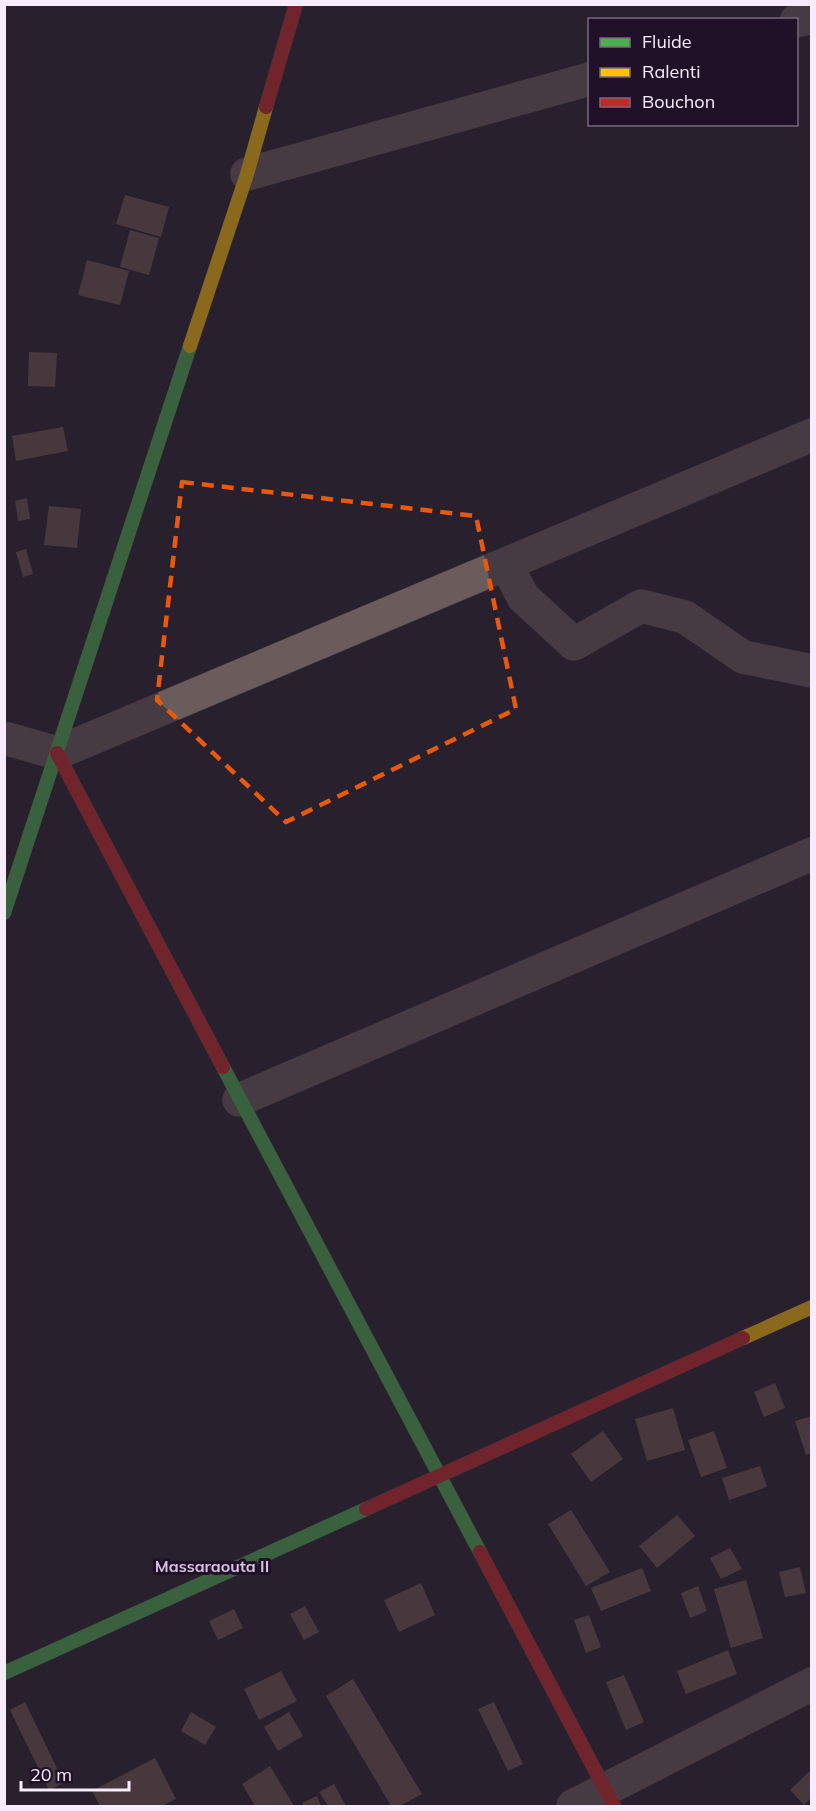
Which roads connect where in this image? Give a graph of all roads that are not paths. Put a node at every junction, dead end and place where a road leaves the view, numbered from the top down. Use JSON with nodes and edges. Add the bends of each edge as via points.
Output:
{"nodes":[{"id":1,"x":296,"y":4,"type":"edge"},
{"id":2,"x":588,"y":80,"type":"edge"},
{"id":3,"x":247,"y":174,"type":"junction"},
{"id":4,"x":812,"y":435,"type":"edge"},
{"id":5,"x":506,"y":564,"type":"junction"},
{"id":6,"x":812,"y":671,"type":"edge"},
{"id":7,"x":4,"y":738,"type":"edge"},
{"id":8,"x":57,"y":753,"type":"junction"},
{"id":9,"x":812,"y":854,"type":"edge"},
{"id":10,"x":4,"y":913,"type":"edge"},
{"id":11,"x":239,"y":1100,"type":"junction"},
{"id":12,"x":812,"y":1307,"type":"edge"},
{"id":13,"x":439,"y":1476,"type":"junction"},
{"id":14,"x":4,"y":1673,"type":"edge"},
{"id":15,"x":812,"y":1684,"type":"edge"},
{"id":16,"x":610,"y":1798,"type":"edge"},
{"id":17,"x":573,"y":1806,"type":"edge"}],
"edges":[{"from":1,"to":3,"type":"street"},
{"from":2,"to":3,"type":"street"},
{"from":3,"to":8,"type":"street"},
{"from":4,"to":5,"type":"street"},
{"from":5,"to":6,"type":"street","via":[[523,597],[574,644],[640,606],[686,617],[742,657]]},
{"from":5,"to":8,"type":"street"},
{"from":7,"to":8,"type":"street"},
{"from":8,"to":10,"type":"street"},
{"from":8,"to":11,"type":"street"},
{"from":9,"to":11,"type":"street"},
{"from":11,"to":13,"type":"street"},
{"from":12,"to":13,"type":"street"},
{"from":13,"to":14,"type":"street"},
{"from":13,"to":16,"type":"street"},
{"from":15,"to":16,"type":"street"},
{"from":16,"to":17,"type":"street"}]}
